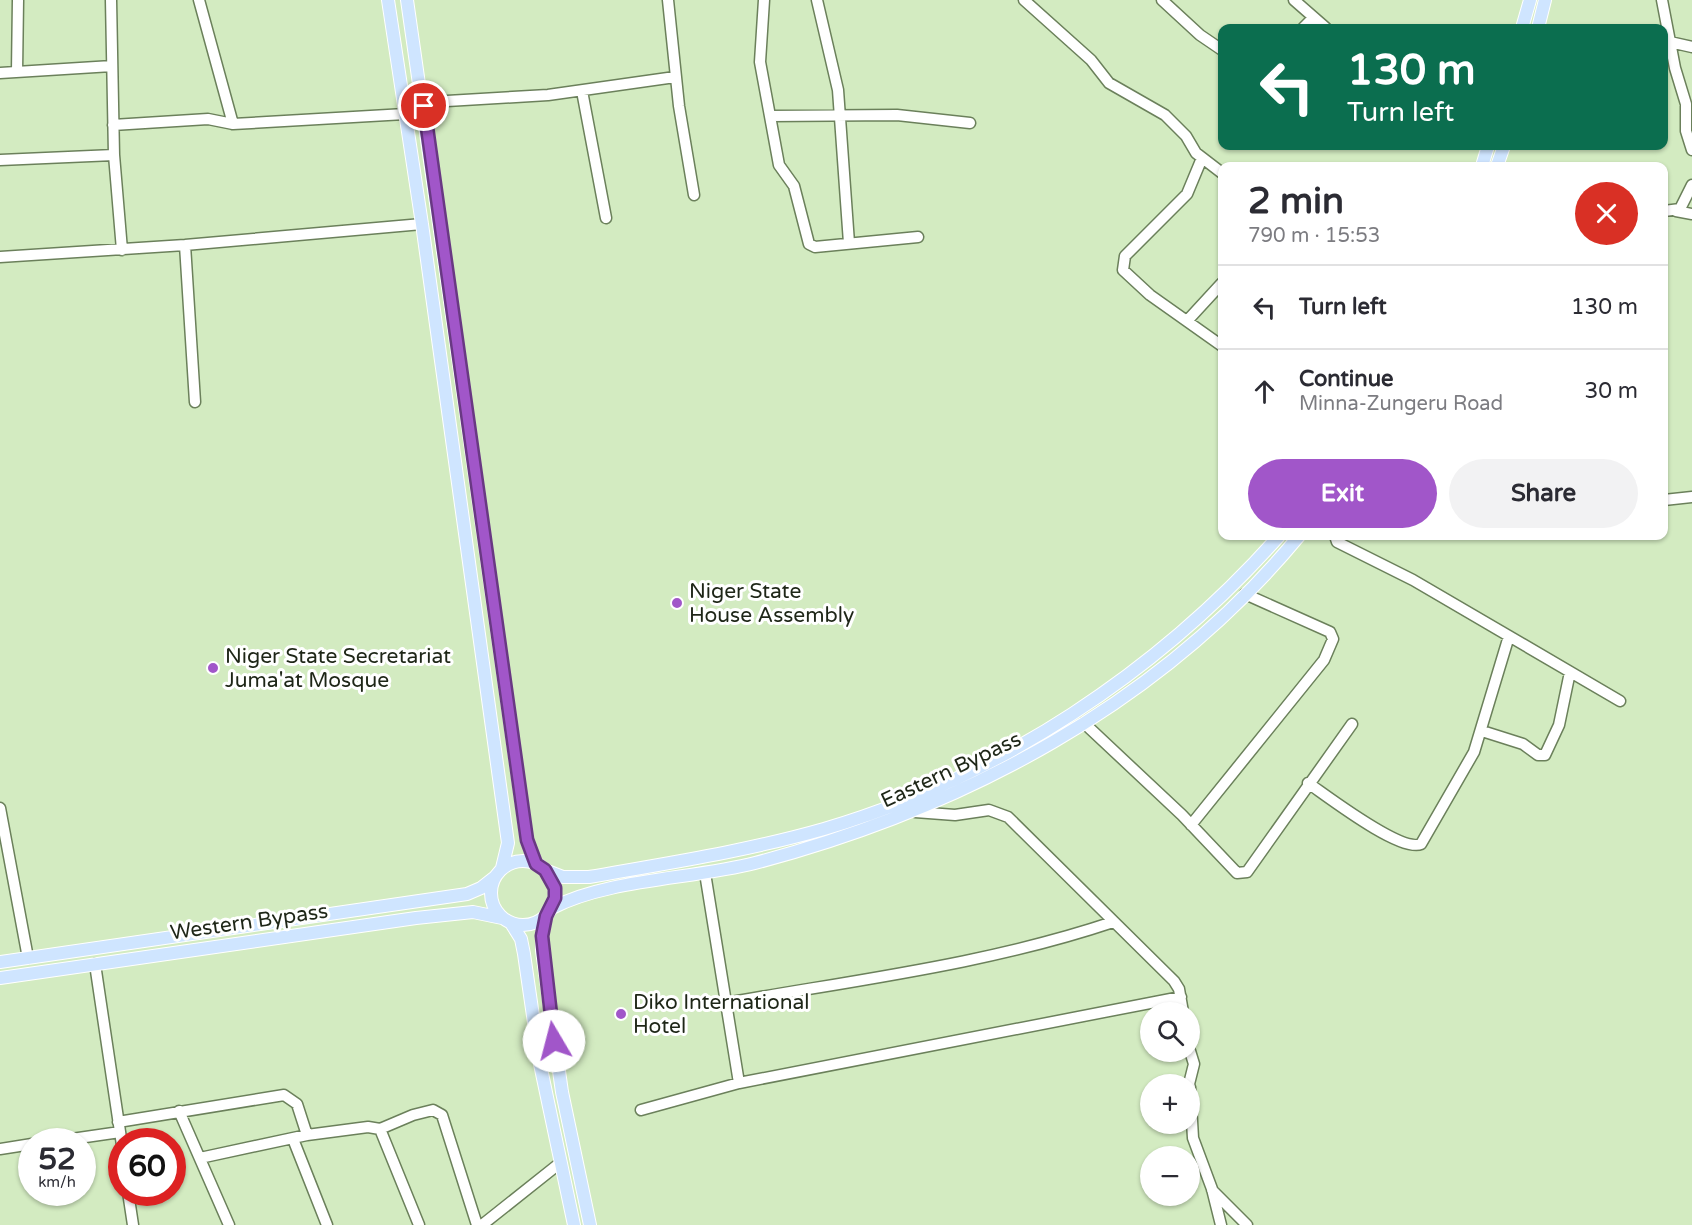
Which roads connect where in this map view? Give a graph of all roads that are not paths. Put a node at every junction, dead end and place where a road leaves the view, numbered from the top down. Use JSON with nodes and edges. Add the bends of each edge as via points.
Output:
{"nodes":[{"id":1,"x":18,"y":0,"type":"edge"},
{"id":2,"x":111,"y":0,"type":"edge"},
{"id":3,"x":199,"y":0,"type":"edge"},
{"id":4,"x":388,"y":0,"type":"edge"},
{"id":5,"x":407,"y":0,"type":"edge"},
{"id":6,"x":668,"y":0,"type":"edge"},
{"id":7,"x":764,"y":0,"type":"edge"},
{"id":8,"x":817,"y":0,"type":"edge"},
{"id":9,"x":1024,"y":0,"type":"edge"},
{"id":10,"x":1162,"y":0,"type":"edge"},
{"id":11,"x":1294,"y":0,"type":"edge"},
{"id":12,"x":1530,"y":0,"type":"edge"},
{"id":13,"x":1545,"y":0,"type":"edge"},
{"id":14,"x":1662,"y":0,"type":"edge"},
{"id":15,"x":1313,"y":18,"type":"junction"},
{"id":16,"x":1307,"y":24,"type":"edge"},
{"id":17,"x":1321,"y":24,"type":"edge"},
{"id":18,"x":1523,"y":24,"type":"edge"},
{"id":19,"x":1539,"y":24,"type":"edge"},
{"id":20,"x":1667,"y":24,"type":"edge"},
{"id":21,"x":1668,"y":32,"type":"edge"},
{"id":22,"x":1670,"y":42,"type":"junction"},
{"id":23,"x":1692,"y":46,"type":"edge"},
{"id":24,"x":1218,"y":47,"type":"edge"},
{"id":25,"x":112,"y":66,"type":"junction"},
{"id":26,"x":17,"y":72,"type":"junction"},
{"id":27,"x":0,"y":73,"type":"edge"},
{"id":28,"x":675,"y":77,"type":"junction"},
{"id":29,"x":582,"y":91,"type":"junction"},
{"id":30,"x":405,"y":114,"type":"junction"},
{"id":31,"x":770,"y":116,"type":"junction"},
{"id":32,"x":840,"y":116,"type":"junction"},
{"id":33,"x":970,"y":123,"type":"dead end"},
{"id":34,"x":233,"y":124,"type":"junction"},
{"id":35,"x":113,"y":125,"type":"junction"},
{"id":36,"x":427,"y":126,"type":"junction"},
{"id":37,"x":1692,"y":150,"type":"edge"},
{"id":38,"x":114,"y":155,"type":"junction"},
{"id":39,"x":1202,"y":158,"type":"junction"},
{"id":40,"x":0,"y":160,"type":"edge"},
{"id":41,"x":1218,"y":170,"type":"edge"},
{"id":42,"x":1692,"y":185,"type":"edge"},
{"id":43,"x":694,"y":195,"type":"dead end"},
{"id":44,"x":1668,"y":211,"type":"edge"},
{"id":45,"x":1676,"y":211,"type":"junction"},
{"id":46,"x":1692,"y":214,"type":"edge"},
{"id":47,"x":606,"y":218,"type":"dead end"},
{"id":48,"x":422,"y":224,"type":"junction"},
{"id":49,"x":918,"y":237,"type":"dead end"},
{"id":50,"x":849,"y":243,"type":"junction"},
{"id":51,"x":185,"y":245,"type":"junction"},
{"id":52,"x":122,"y":250,"type":"junction"},
{"id":53,"x":0,"y":257,"type":"edge"},
{"id":54,"x":1218,"y":287,"type":"edge"},
{"id":55,"x":1187,"y":321,"type":"junction"},
{"id":56,"x":1218,"y":343,"type":"edge"},
{"id":57,"x":461,"y":385,"type":"junction"},
{"id":58,"x":444,"y":388,"type":"junction"},
{"id":59,"x":195,"y":402,"type":"dead end"},
{"id":60,"x":1692,"y":497,"type":"edge"},
{"id":61,"x":1668,"y":500,"type":"edge"},
{"id":62,"x":1275,"y":540,"type":"edge"},
{"id":63,"x":1295,"y":540,"type":"edge"},
{"id":64,"x":1336,"y":540,"type":"edge"},
{"id":65,"x":1245,"y":594,"type":"junction"},
{"id":66,"x":1509,"y":636,"type":"junction"},
{"id":67,"x":1570,"y":672,"type":"junction"},
{"id":68,"x":1620,"y":701,"type":"dead end"},
{"id":69,"x":1084,"y":723,"type":"junction"},
{"id":70,"x":1352,"y":724,"type":"dead end"},
{"id":71,"x":1482,"y":731,"type":"junction"},
{"id":72,"x":1308,"y":783,"type":"junction"},
{"id":73,"x":0,"y":808,"type":"edge"},
{"id":74,"x":915,"y":812,"type":"junction"},
{"id":75,"x":1191,"y":825,"type":"junction"},
{"id":76,"x":541,"y":867,"type":"junction"},
{"id":77,"x":499,"y":873,"type":"junction"},
{"id":78,"x":705,"y":873,"type":"junction"},
{"id":79,"x":549,"y":912,"type":"junction"},
{"id":80,"x":506,"y":921,"type":"junction"},
{"id":81,"x":1113,"y":922,"type":"junction"},
{"id":82,"x":28,"y":958,"type":"junction"},
{"id":83,"x":0,"y":962,"type":"edge"},
{"id":84,"x":95,"y":964,"type":"junction"},
{"id":85,"x":0,"y":978,"type":"edge"},
{"id":86,"x":1180,"y":997,"type":"junction"},
{"id":87,"x":1181,"y":1002,"type":"edge"},
{"id":88,"x":726,"y":1003,"type":"junction"},
{"id":89,"x":739,"y":1083,"type":"junction"},
{"id":90,"x":641,"y":1110,"type":"dead end"},
{"id":91,"x":179,"y":1111,"type":"junction"},
{"id":92,"x":119,"y":1127,"type":"junction"},
{"id":93,"x":380,"y":1129,"type":"junction"},
{"id":94,"x":96,"y":1132,"type":"edge"},
{"id":95,"x":1193,"y":1134,"type":"edge"},
{"id":96,"x":307,"y":1136,"type":"junction"},
{"id":97,"x":293,"y":1139,"type":"junction"},
{"id":98,"x":18,"y":1146,"type":"edge"},
{"id":99,"x":0,"y":1149,"type":"edge"},
{"id":100,"x":200,"y":1158,"type":"junction"},
{"id":101,"x":560,"y":1163,"type":"junction"},
{"id":102,"x":1212,"y":1190,"type":"junction"},
{"id":103,"x":130,"y":1206,"type":"edge"},
{"id":104,"x":488,"y":1223,"type":"edge"},
{"id":105,"x":133,"y":1225,"type":"edge"},
{"id":106,"x":229,"y":1225,"type":"edge"},
{"id":107,"x":327,"y":1225,"type":"edge"},
{"id":108,"x":419,"y":1225,"type":"edge"},
{"id":109,"x":477,"y":1225,"type":"edge"},
{"id":110,"x":574,"y":1225,"type":"edge"},
{"id":111,"x":590,"y":1225,"type":"edge"},
{"id":112,"x":1221,"y":1225,"type":"edge"},
{"id":113,"x":1247,"y":1225,"type":"edge"}],
"edges":[{"from":1,"to":26,"type":"street"},
{"from":2,"to":25,"type":"street"},
{"from":3,"to":34,"type":"street"},
{"from":4,"to":30,"type":"main road"},
{"from":5,"to":36,"type":"main road"},
{"from":6,"to":28,"type":"street"},
{"from":7,"to":31,"type":"street","via":[[760,62]]},
{"from":8,"to":32,"type":"street","via":[[838,90]]},
{"from":9,"to":39,"type":"street","via":[[1091,60],[1109,83],[1171,120]]},
{"from":10,"to":24,"type":"street"},
{"from":11,"to":15,"type":"street"},
{"from":12,"to":18,"type":"main road"},
{"from":13,"to":19,"type":"main road"},
{"from":14,"to":20,"type":"street"},
{"from":15,"to":16,"type":"street"},
{"from":15,"to":17,"type":"street"},
{"from":21,"to":22,"type":"street"},
{"from":22,"to":23,"type":"street"},
{"from":22,"to":37,"type":"street","via":[[1686,104],[1686,131]]},
{"from":25,"to":26,"type":"street"},
{"from":25,"to":35,"type":"street"},
{"from":26,"to":27,"type":"street"},
{"from":28,"to":29,"type":"street"},
{"from":28,"to":43,"type":"street"},
{"from":29,"to":36,"type":"street","via":[[447,101]]},
{"from":29,"to":47,"type":"street"},
{"from":30,"to":34,"type":"street"},
{"from":30,"to":48,"type":"main road"},
{"from":31,"to":32,"type":"street"},
{"from":31,"to":50,"type":"street","via":[[779,165],[794,186],[809,244],[815,247]]},
{"from":32,"to":33,"type":"street","via":[[907,116]]},
{"from":32,"to":50,"type":"street"},
{"from":34,"to":35,"type":"street","via":[[208,119]]},
{"from":35,"to":38,"type":"street"},
{"from":36,"to":57,"type":"main road"},
{"from":38,"to":40,"type":"street"},
{"from":38,"to":52,"type":"street"},
{"from":39,"to":41,"type":"street"},
{"from":39,"to":55,"type":"street","via":[[1187,194],[1125,256],[1122,264],[1123,270],[1150,295]]},
{"from":42,"to":45,"type":"street"},
{"from":44,"to":45,"type":"street"},
{"from":45,"to":46,"type":"street"},
{"from":48,"to":51,"type":"street"},
{"from":48,"to":58,"type":"main road"},
{"from":49,"to":50,"type":"street"},
{"from":51,"to":52,"type":"street"},
{"from":51,"to":59,"type":"street"},
{"from":52,"to":53,"type":"street"},
{"from":54,"to":55,"type":"street"},
{"from":55,"to":56,"type":"street"},
{"from":57,"to":58,"type":"main road"},
{"from":57,"to":76,"type":"main road","via":[[527,840]]},
{"from":58,"to":77,"type":"main road","via":[[508,843]]},
{"from":60,"to":61,"type":"street"},
{"from":62,"to":76,"type":"main road","name":"Eastern Bypass","via":[[1216,602],[1109,690],[989,761],[909,797],[837,824],[747,849],[571,879]]},
{"from":63,"to":65,"type":"main road","name":"Eastern Bypass"},
{"from":64,"to":66,"type":"street"},
{"from":65,"to":69,"type":"main road","name":"Eastern Bypass","via":[[1167,664]]},
{"from":65,"to":75,"type":"street","via":[[1330,632],[1334,639],[1324,660]]},
{"from":66,"to":67,"type":"street"},
{"from":66,"to":71,"type":"street"},
{"from":67,"to":68,"type":"street"},
{"from":67,"to":71,"type":"street","via":[[1559,725],[1545,755]]},
{"from":69,"to":74,"type":"main road","name":"Eastern Bypass","via":[[1013,766]]},
{"from":69,"to":75,"type":"street"},
{"from":70,"to":72,"type":"street"},
{"from":71,"to":72,"type":"street","via":[[1421,844],[1415,847],[1374,828]]},
{"from":72,"to":75,"type":"street","via":[[1242,874]]},
{"from":73,"to":82,"type":"street"},
{"from":74,"to":78,"type":"main road","name":"Eastern Bypass","via":[[831,842]]},
{"from":74,"to":81,"type":"street","via":[[955,814],[989,810],[1008,817]]},
{"from":76,"to":77,"type":"main road","via":[[524,861]]},
{"from":76,"to":79,"type":"main road","via":[[555,888]]},
{"from":77,"to":80,"type":"main road","via":[[491,899]]},
{"from":77,"to":82,"type":"main road","name":"Western Bypass","via":[[467,894]]},
{"from":78,"to":79,"type":"main road","name":"Eastern Bypass","via":[[584,894]]},
{"from":78,"to":88,"type":"street"},
{"from":79,"to":80,"type":"main road","via":[[530,925]]},
{"from":79,"to":111,"type":"main road","via":[[542,951],[554,1041]]},
{"from":80,"to":84,"type":"main road","name":"Western Bypass","via":[[473,912]]},
{"from":80,"to":101,"type":"main road","via":[[521,939]]},
{"from":81,"to":86,"type":"street","via":[[1173,981]]},
{"from":81,"to":88,"type":"street","via":[[988,956]]},
{"from":82,"to":83,"type":"main road","name":"Western Bypass"},
{"from":84,"to":85,"type":"main road","name":"Western Bypass"},
{"from":84,"to":92,"type":"street"},
{"from":86,"to":87,"type":"street"},
{"from":86,"to":89,"type":"street"},
{"from":88,"to":89,"type":"street"},
{"from":89,"to":90,"type":"street"},
{"from":91,"to":92,"type":"street"},
{"from":91,"to":96,"type":"street","via":[[284,1095],[297,1104]]},
{"from":91,"to":100,"type":"street"},
{"from":92,"to":94,"type":"street"},
{"from":93,"to":96,"type":"street","via":[[368,1127]]},
{"from":93,"to":108,"type":"street"},
{"from":93,"to":109,"type":"street","via":[[429,1109],[439,1112]]},
{"from":95,"to":102,"type":"street"},
{"from":96,"to":97,"type":"street"},
{"from":97,"to":100,"type":"street"},
{"from":97,"to":107,"type":"street"},
{"from":98,"to":99,"type":"street"},
{"from":100,"to":106,"type":"street"},
{"from":101,"to":104,"type":"street"},
{"from":101,"to":110,"type":"main road"},
{"from":102,"to":112,"type":"street"},
{"from":102,"to":113,"type":"street"},
{"from":103,"to":105,"type":"street"}]}
